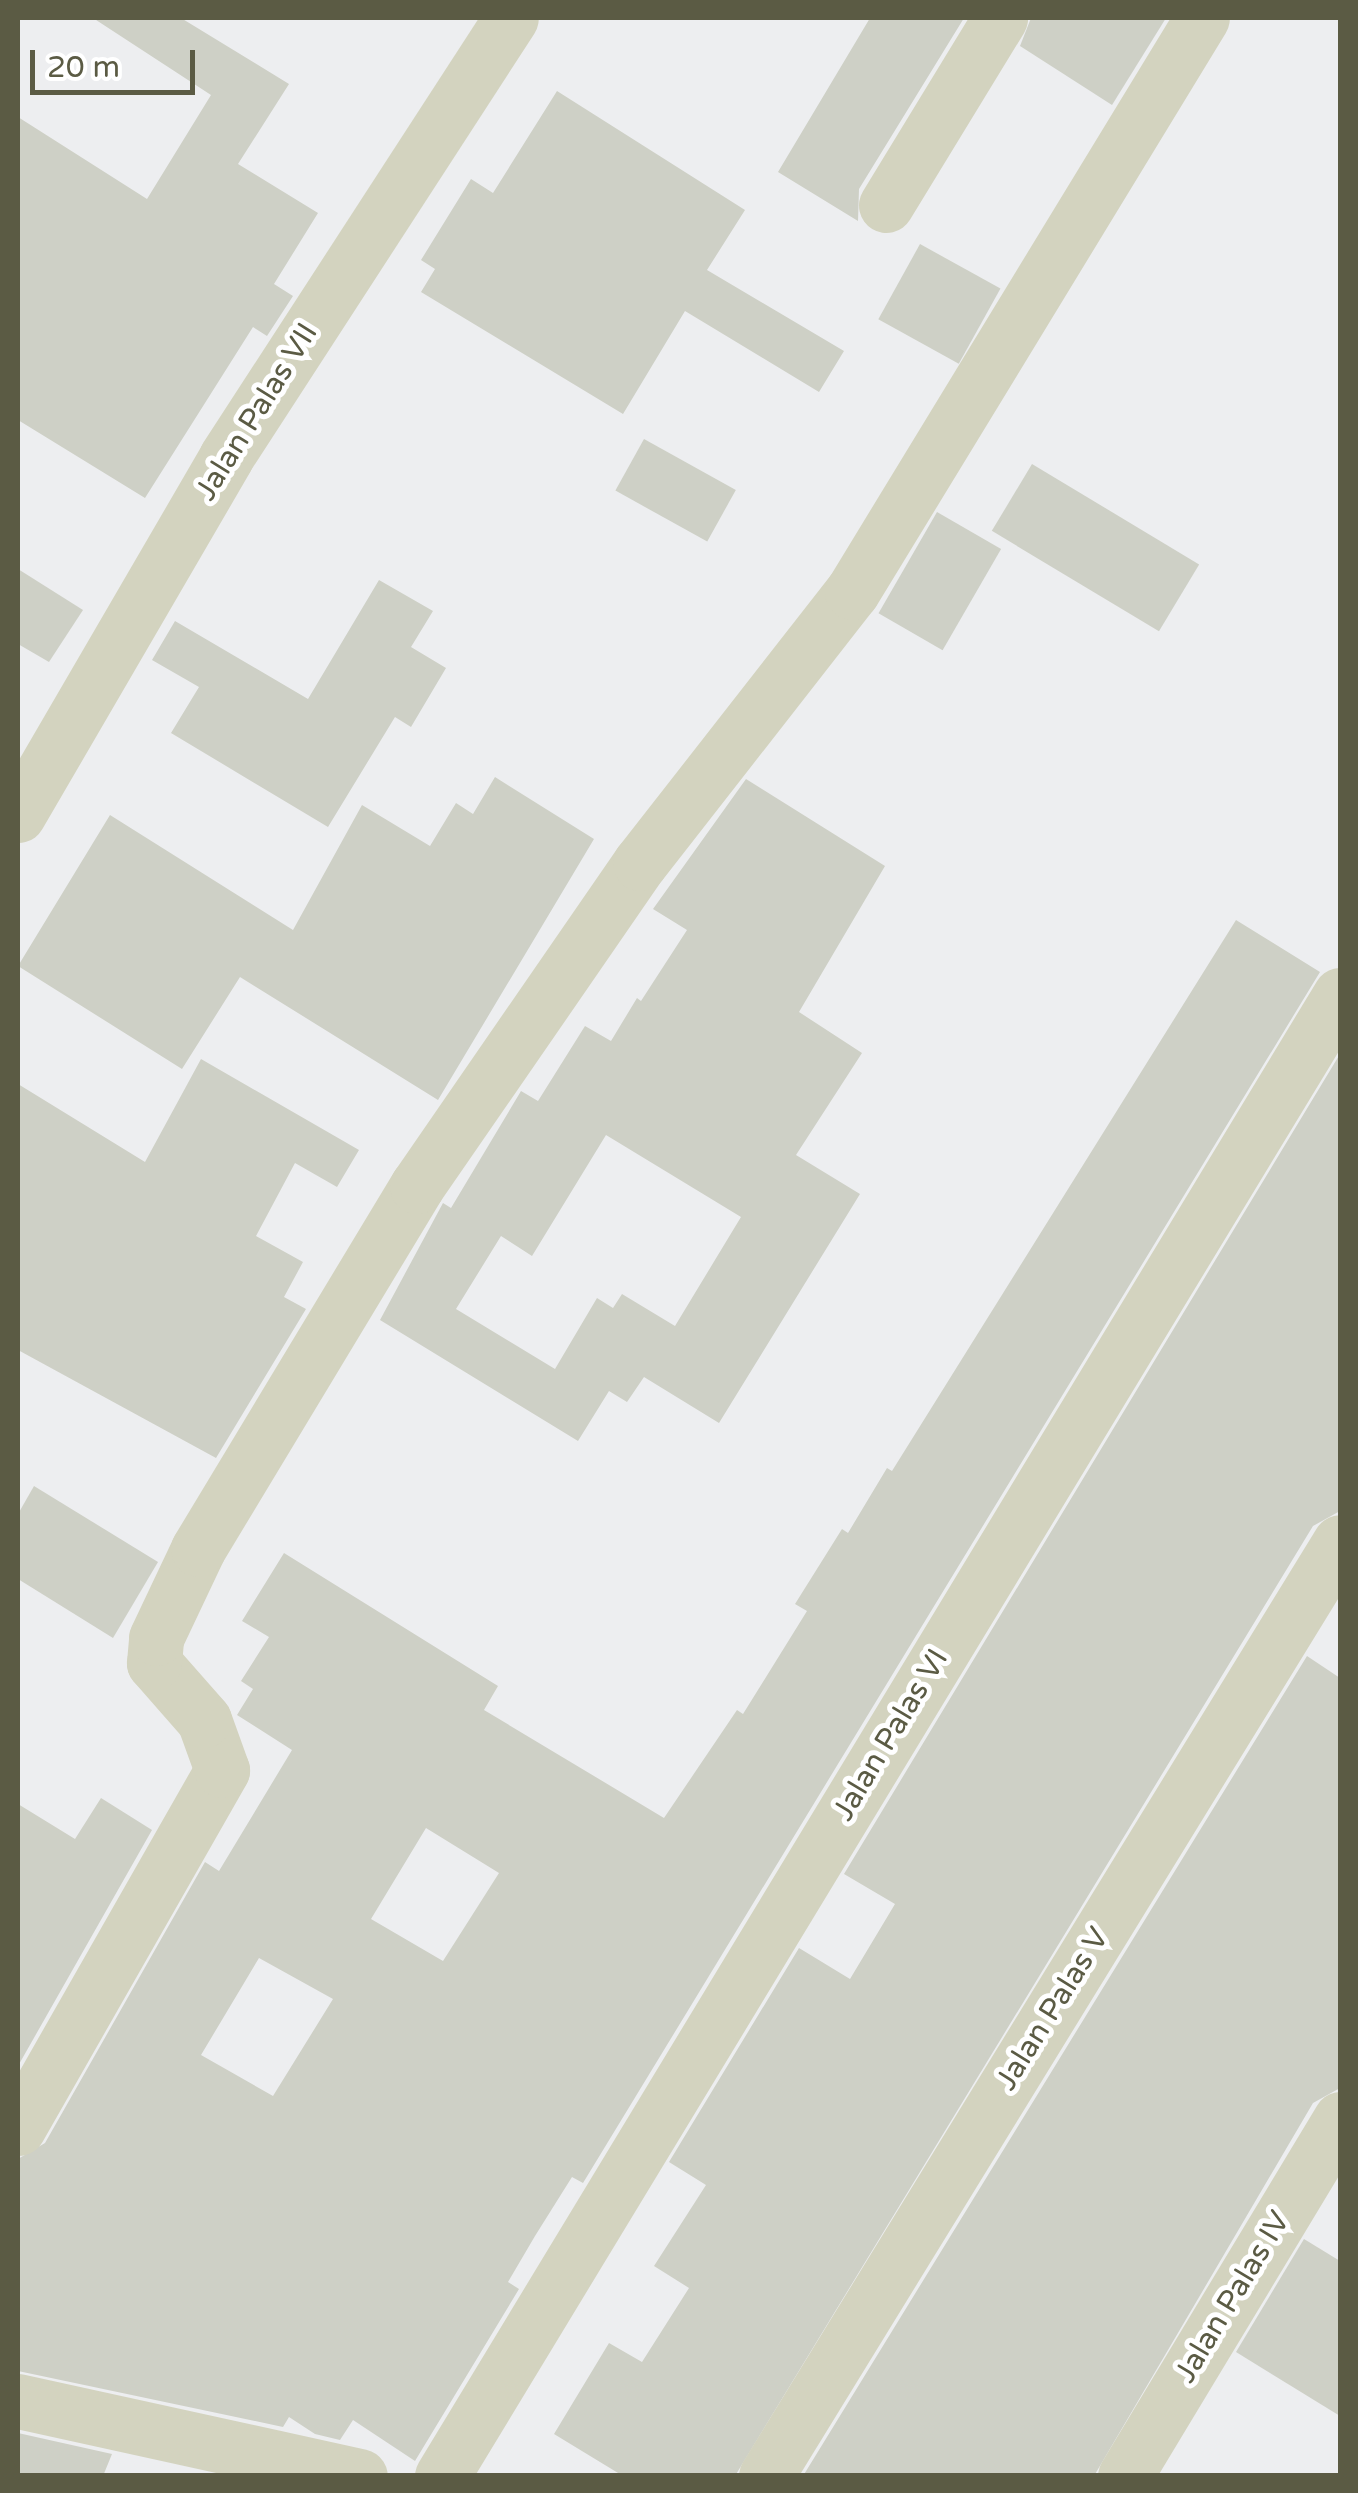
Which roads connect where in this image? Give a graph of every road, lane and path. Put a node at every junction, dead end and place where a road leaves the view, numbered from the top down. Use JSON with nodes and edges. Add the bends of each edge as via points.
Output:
{"nodes":[{"id":1,"x":511,"y":18,"type":"edge"},
{"id":2,"x":1000,"y":18,"type":"edge"},
{"id":3,"x":1202,"y":18,"type":"edge"},
{"id":4,"x":886,"y":204,"type":"dead end"},
{"id":5,"x":18,"y":815,"type":"edge"},
{"id":6,"x":1340,"y":995,"type":"edge"},
{"id":7,"x":1340,"y":1542,"type":"edge"},
{"id":8,"x":1340,"y":2119,"type":"edge"},
{"id":9,"x":18,"y":2128,"type":"edge"},
{"id":10,"x":18,"y":2401,"type":"edge"},
{"id":11,"x":360,"y":2476,"type":"edge"},
{"id":12,"x":442,"y":2476,"type":"edge"},
{"id":13,"x":766,"y":2476,"type":"edge"},
{"id":14,"x":1126,"y":2476,"type":"edge"}],
"edges":[{"from":1,"to":5,"type":"street","name":"Jalan Palas VII","via":[[226,457]]},
{"from":2,"to":4,"type":"street"},
{"from":3,"to":9,"type":"street","via":[[852,592],[640,863],[418,1186],[198,1549],[156,1638],[154,1663],[204,1720],[222,1770]]},
{"from":6,"to":12,"type":"street","name":"Jalan Palas VI"},
{"from":7,"to":13,"type":"street","name":"Jalan Palas V"},
{"from":8,"to":14,"type":"street","name":"Jalan Palas IV"},
{"from":10,"to":11,"type":"street"}]}
